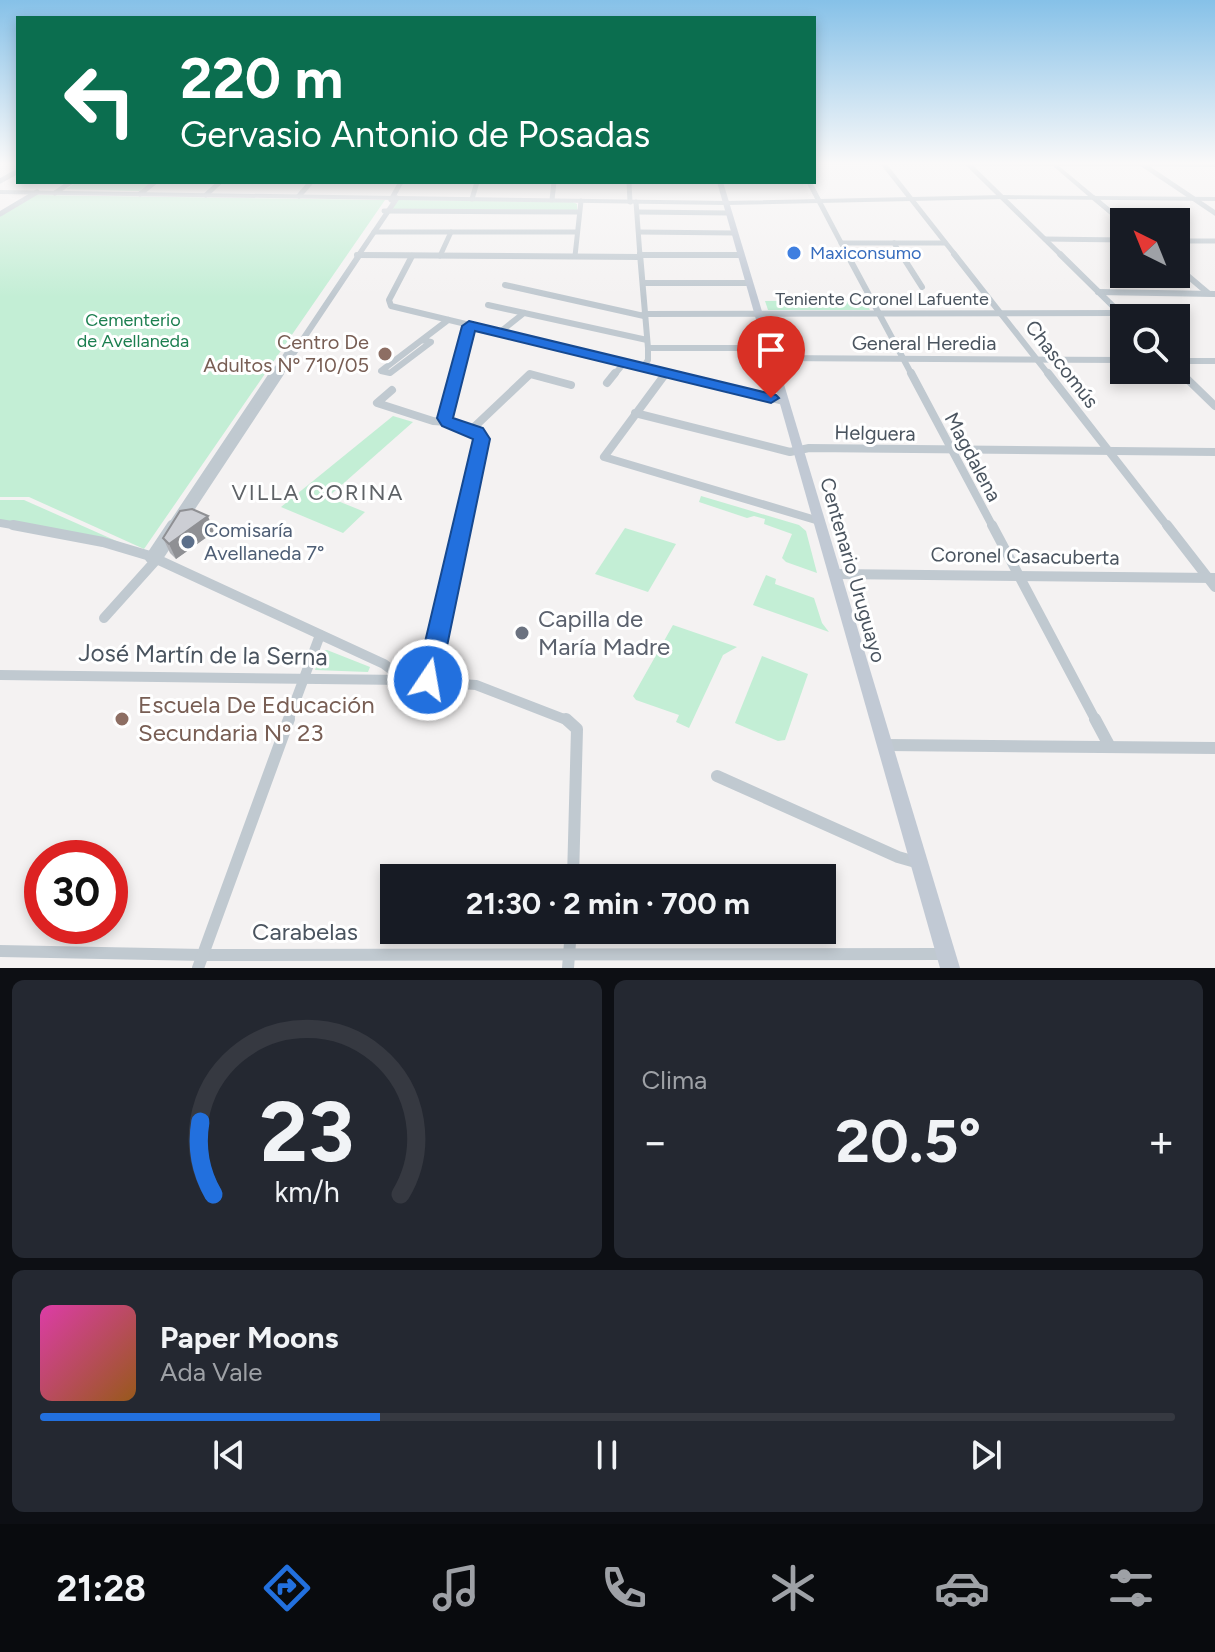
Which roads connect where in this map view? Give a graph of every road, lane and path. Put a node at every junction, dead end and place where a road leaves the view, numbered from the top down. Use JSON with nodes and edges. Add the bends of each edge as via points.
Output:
{"nodes":[{"id":1,"x":389,"y":207,"type":"edge"},
{"id":2,"x":580,"y":207,"type":"edge"},
{"id":3,"x":636,"y":207,"type":"edge"},
{"id":4,"x":714,"y":207,"type":"edge"},
{"id":5,"x":738,"y":207,"type":"edge"},
{"id":6,"x":822,"y":207,"type":"edge"},
{"id":7,"x":917,"y":207,"type":"edge"},
{"id":8,"x":1013,"y":207,"type":"edge"},
{"id":9,"x":727,"y":208,"type":"junction"},
{"id":10,"x":386,"y":211,"type":"junction"},
{"id":11,"x":579,"y":212,"type":"junction"},
{"id":12,"x":638,"y":212,"type":"junction"},
{"id":13,"x":372,"y":232,"type":"junction"},
{"id":14,"x":451,"y":232,"type":"junction"},
{"id":15,"x":577,"y":232,"type":"junction"},
{"id":16,"x":639,"y":232,"type":"junction"},
{"id":17,"x":734,"y":233,"type":"junction"},
{"id":18,"x":1045,"y":239,"type":"junction"},
{"id":19,"x":1110,"y":240,"type":"edge"},
{"id":20,"x":1190,"y":241,"type":"edge"},
{"id":21,"x":1215,"y":241,"type":"edge"},
{"id":22,"x":841,"y":243,"type":"junction"},
{"id":23,"x":894,"y":243,"type":"junction"},
{"id":24,"x":945,"y":243,"type":"junction"},
{"id":25,"x":356,"y":255,"type":"junction"},
{"id":26,"x":740,"y":255,"type":"junction"},
{"id":27,"x":412,"y":256,"type":"junction"},
{"id":28,"x":440,"y":256,"type":"junction"},
{"id":29,"x":640,"y":256,"type":"junction"},
{"id":30,"x":575,"y":257,"type":"junction"},
{"id":31,"x":1190,"y":277,"type":"edge"},
{"id":32,"x":643,"y":283,"type":"junction"},
{"id":33,"x":748,"y":283,"type":"junction"},
{"id":34,"x":505,"y":285,"type":"dead end"},
{"id":35,"x":922,"y":287,"type":"dead end"},
{"id":36,"x":1098,"y":292,"type":"junction"},
{"id":37,"x":1213,"y":295,"type":"edge"},
{"id":38,"x":1110,"y":304,"type":"edge"},
{"id":39,"x":488,"y":305,"type":"dead end"},
{"id":40,"x":877,"y":312,"type":"junction"},
{"id":41,"x":524,"y":313,"type":"junction"},
{"id":42,"x":758,"y":313,"type":"junction"},
{"id":43,"x":999,"y":313,"type":"junction"},
{"id":44,"x":644,"y":315,"type":"junction"},
{"id":45,"x":1110,"y":316,"type":"edge"},
{"id":46,"x":448,"y":320,"type":"junction"},
{"id":47,"x":469,"y":326,"type":"junction"},
{"id":48,"x":500,"y":332,"type":"junction"},
{"id":49,"x":422,"y":340,"type":"junction"},
{"id":50,"x":648,"y":344,"type":"junction"},
{"id":51,"x":769,"y":353,"type":"junction"},
{"id":52,"x":902,"y":359,"type":"junction"},
{"id":53,"x":1037,"y":359,"type":"junction"},
{"id":54,"x":1110,"y":360,"type":"edge"},
{"id":55,"x":1190,"y":361,"type":"edge"},
{"id":56,"x":1215,"y":361,"type":"edge"},
{"id":57,"x":625,"y":362,"type":"junction"},
{"id":58,"x":643,"y":367,"type":"junction"},
{"id":59,"x":666,"y":373,"type":"junction"},
{"id":60,"x":1190,"y":382,"type":"edge"},
{"id":61,"x":607,"y":383,"type":"dead end"},
{"id":62,"x":571,"y":385,"type":"dead end"},
{"id":63,"x":392,"y":390,"type":"dead end"},
{"id":64,"x":784,"y":401,"type":"junction"},
{"id":65,"x":1215,"y":406,"type":"edge"},
{"id":66,"x":635,"y":413,"type":"junction"},
{"id":67,"x":448,"y":422,"type":"junction"},
{"id":68,"x":471,"y":430,"type":"junction"},
{"id":69,"x":952,"y":450,"type":"junction"},
{"id":70,"x":798,"y":451,"type":"junction"},
{"id":71,"x":1107,"y":451,"type":"junction"},
{"id":72,"x":1215,"y":452,"type":"edge"},
{"id":73,"x":819,"y":521,"type":"junction"},
{"id":74,"x":0,"y":523,"type":"edge"},
{"id":75,"x":152,"y":560,"type":"junction"},
{"id":76,"x":835,"y":574,"type":"junction"},
{"id":77,"x":1019,"y":577,"type":"junction"},
{"id":78,"x":1211,"y":578,"type":"edge"},
{"id":79,"x":1215,"y":587,"type":"edge"},
{"id":80,"x":104,"y":618,"type":"dead end"},
{"id":81,"x":320,"y":635,"type":"junction"},
{"id":82,"x":0,"y":675,"type":"edge"},
{"id":83,"x":303,"y":679,"type":"junction"},
{"id":84,"x":405,"y":680,"type":"junction"},
{"id":85,"x":428,"y":680,"type":"junction"},
{"id":86,"x":885,"y":745,"type":"junction"},
{"id":87,"x":1110,"y":747,"type":"junction"},
{"id":88,"x":1215,"y":748,"type":"edge"},
{"id":89,"x":717,"y":776,"type":"dead end"},
{"id":90,"x":919,"y":863,"type":"junction"},
{"id":91,"x":573,"y":864,"type":"edge"},
{"id":92,"x":0,"y":951,"type":"edge"},
{"id":93,"x":200,"y":961,"type":"edge"},
{"id":94,"x":569,"y":961,"type":"edge"},
{"id":95,"x":948,"y":961,"type":"edge"}],
"edges":[{"from":1,"to":10,"type":"street"},
{"from":2,"to":11,"type":"street"},
{"from":3,"to":12,"type":"street"},
{"from":4,"to":9,"type":"street"},
{"from":5,"to":9,"type":"street"},
{"from":6,"to":22,"type":"street","name":"Magdalena"},
{"from":7,"to":24,"type":"street","name":"Chascomús"},
{"from":8,"to":18,"type":"street"},
{"from":9,"to":12,"type":"street"},
{"from":9,"to":17,"type":"main road","name":"Centenario Uruguayo"},
{"from":10,"to":11,"type":"street"},
{"from":10,"to":13,"type":"street"},
{"from":11,"to":15,"type":"street"},
{"from":12,"to":16,"type":"street"},
{"from":13,"to":14,"type":"street"},
{"from":13,"to":25,"type":"street"},
{"from":14,"to":15,"type":"street"},
{"from":14,"to":28,"type":"street"},
{"from":15,"to":30,"type":"street"},
{"from":16,"to":17,"type":"street"},
{"from":16,"to":29,"type":"street"},
{"from":17,"to":26,"type":"main road","name":"Centenario Uruguayo"},
{"from":18,"to":19,"type":"street"},
{"from":18,"to":36,"type":"street"},
{"from":20,"to":21,"type":"street"},
{"from":22,"to":23,"type":"street"},
{"from":22,"to":40,"type":"street","name":"Magdalena"},
{"from":23,"to":24,"type":"street"},
{"from":23,"to":35,"type":"street"},
{"from":24,"to":43,"type":"street","name":"Chascomús"},
{"from":25,"to":27,"type":"street"},
{"from":25,"to":75,"type":"street"},
{"from":26,"to":29,"type":"street"},
{"from":26,"to":33,"type":"main road","name":"Centenario Uruguayo"},
{"from":27,"to":28,"type":"street"},
{"from":27,"to":46,"type":"street","via":[[389,300],[395,307]]},
{"from":28,"to":30,"type":"street"},
{"from":29,"to":30,"type":"street"},
{"from":29,"to":32,"type":"street"},
{"from":31,"to":37,"type":"street"},
{"from":32,"to":33,"type":"street"},
{"from":32,"to":44,"type":"street"},
{"from":33,"to":42,"type":"main road","name":"Centenario Uruguayo"},
{"from":34,"to":44,"type":"street","name":"Teniente Coronel Lafuente"},
{"from":36,"to":37,"type":"street"},
{"from":36,"to":38,"type":"street"},
{"from":39,"to":41,"type":"street","name":"General Heredia"},
{"from":40,"to":42,"type":"street","name":"Teniente Coronel Lafuente"},
{"from":40,"to":43,"type":"street","name":"Teniente Coronel Lafuente"},
{"from":40,"to":52,"type":"street","name":"Magdalena"},
{"from":41,"to":48,"type":"street"},
{"from":41,"to":50,"type":"street","name":"General Heredia"},
{"from":42,"to":44,"type":"street","name":"Teniente Coronel Lafuente"},
{"from":42,"to":51,"type":"main road","name":"Centenario Uruguayo"},
{"from":43,"to":45,"type":"street","name":"Teniente Coronel Lafuente"},
{"from":43,"to":53,"type":"street","name":"Chascomús"},
{"from":44,"to":50,"type":"street"},
{"from":46,"to":47,"type":"street"},
{"from":46,"to":49,"type":"street"},
{"from":47,"to":48,"type":"street"},
{"from":47,"to":67,"type":"street","via":[[445,415]]},
{"from":48,"to":57,"type":"street"},
{"from":49,"to":49,"type":"street","via":[[402,355],[381,371],[390,373],[431,342]]},
{"from":50,"to":51,"type":"street","name":"General Heredia"},
{"from":50,"to":58,"type":"street"},
{"from":51,"to":52,"type":"street","name":"General Heredia"},
{"from":51,"to":64,"type":"main road","name":"Centenario Uruguayo"},
{"from":52,"to":53,"type":"street","name":"General Heredia"},
{"from":52,"to":69,"type":"street","name":"Magdalena"},
{"from":53,"to":54,"type":"street","name":"General Heredia"},
{"from":53,"to":71,"type":"street","name":"Chascomús"},
{"from":55,"to":56,"type":"street"},
{"from":57,"to":58,"type":"street"},
{"from":57,"to":61,"type":"street"},
{"from":58,"to":59,"type":"street"},
{"from":59,"to":64,"type":"street"},
{"from":59,"to":66,"type":"street"},
{"from":60,"to":65,"type":"street"},
{"from":62,"to":68,"type":"street","via":[[530,374]]},
{"from":63,"to":67,"type":"street","via":[[377,403]]},
{"from":64,"to":70,"type":"main road","name":"Centenario Uruguayo"},
{"from":66,"to":70,"type":"street","name":"Helguera"},
{"from":66,"to":73,"type":"street","via":[[604,457]]},
{"from":67,"to":68,"type":"street"},
{"from":68,"to":85,"type":"street","via":[[482,439]]},
{"from":69,"to":70,"type":"street","name":"Helguera"},
{"from":69,"to":71,"type":"street","name":"Helguera"},
{"from":69,"to":77,"type":"street","name":"Magdalena"},
{"from":70,"to":73,"type":"main road","name":"Centenario Uruguayo"},
{"from":71,"to":72,"type":"street","name":"Helguera"},
{"from":71,"to":78,"type":"street","name":"Chascomús"},
{"from":73,"to":76,"type":"main road","name":"Centenario Uruguayo"},
{"from":74,"to":75,"type":"street","via":[[103,542]]},
{"from":75,"to":80,"type":"street"},
{"from":75,"to":81,"type":"street"},
{"from":76,"to":77,"type":"street","name":"Coronel Casacuberta"},
{"from":76,"to":86,"type":"main road","name":"Centenario Uruguayo"},
{"from":77,"to":78,"type":"street","name":"Coronel Casacuberta"},
{"from":77,"to":87,"type":"street","name":"Magdalena"},
{"from":78,"to":79,"type":"street","name":"Chascomús"},
{"from":81,"to":83,"type":"street"},
{"from":81,"to":84,"type":"street","via":[[384,664]]},
{"from":82,"to":83,"type":"street","name":"José Martín de la Serna"},
{"from":83,"to":84,"type":"street","name":"José Martín de la Serna"},
{"from":83,"to":93,"type":"street"},
{"from":84,"to":85,"type":"street"},
{"from":85,"to":91,"type":"street","via":[[493,690],[577,729]]},
{"from":86,"to":87,"type":"street"},
{"from":86,"to":90,"type":"main road","name":"Centenario Uruguayo"},
{"from":87,"to":88,"type":"street"},
{"from":89,"to":90,"type":"street"},
{"from":90,"to":95,"type":"main road","name":"Centenario Uruguayo"},
{"from":92,"to":93,"type":"street","name":"Carabelas"},
{"from":93,"to":94,"type":"street","name":"Carabelas"},
{"from":94,"to":95,"type":"street","name":"Carabelas"}]}
